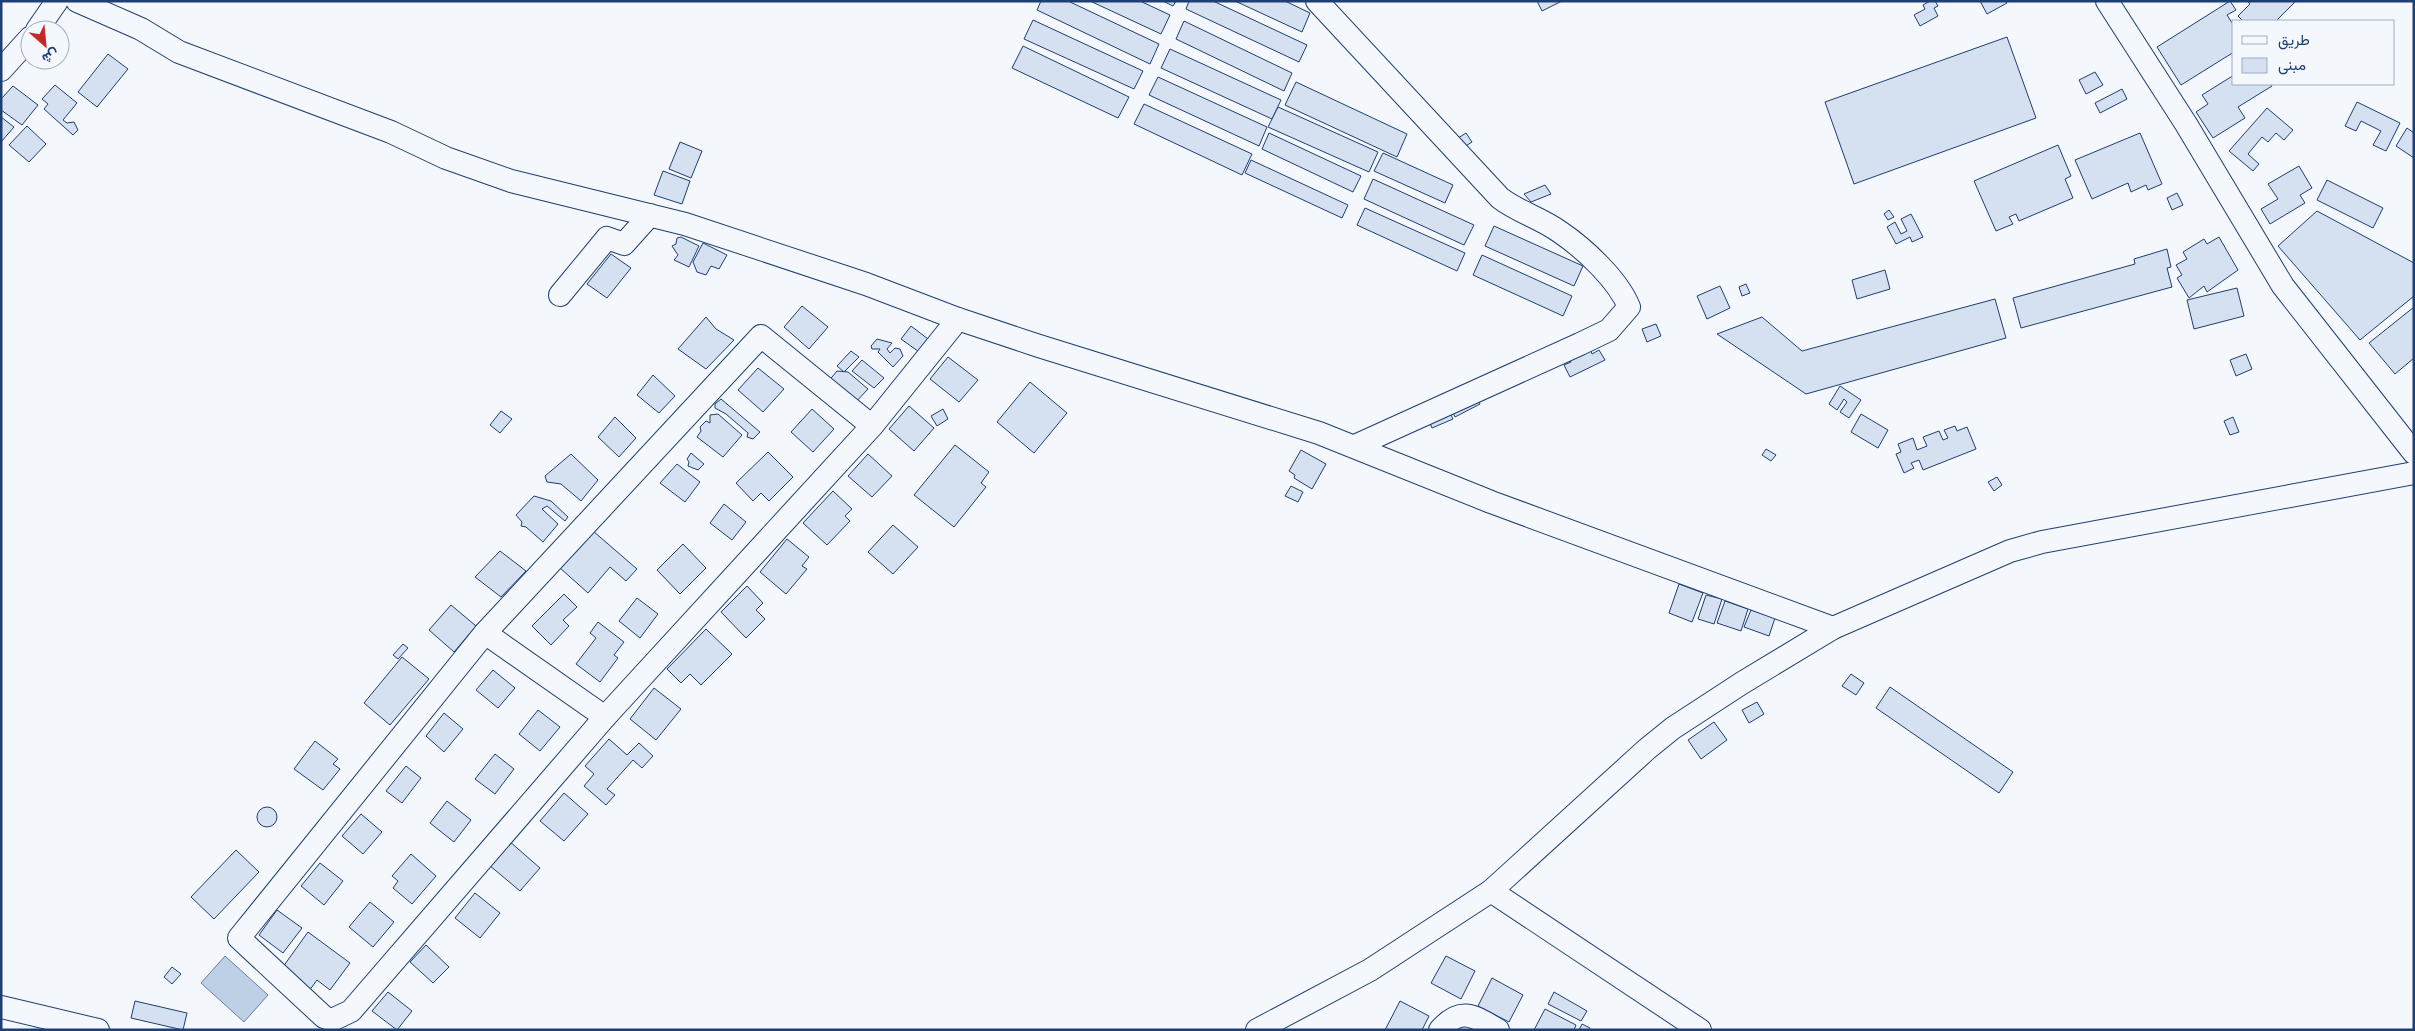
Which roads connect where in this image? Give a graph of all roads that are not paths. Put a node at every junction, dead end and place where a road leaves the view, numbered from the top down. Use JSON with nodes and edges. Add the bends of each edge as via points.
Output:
{"nodes":[{"id":1,"x":57,"y":1,"type":"edge"},
{"id":2,"x":77,"y":1,"type":"edge"},
{"id":3,"x":1317,"y":1,"type":"edge"},
{"id":4,"x":2107,"y":1,"type":"edge"},
{"id":5,"x":44,"y":20,"type":"edge"},
{"id":6,"x":20,"y":49,"type":"edge"},
{"id":7,"x":1,"y":70,"type":"edge"},
{"id":8,"x":650,"y":215,"type":"junction"},
{"id":9,"x":560,"y":295,"type":"dead end"},
{"id":10,"x":958,"y":319,"type":"junction"},
{"id":11,"x":872,"y":426,"type":"junction"},
{"id":12,"x":1355,"y":446,"type":"junction"},
{"id":13,"x":2414,"y":454,"type":"edge"},
{"id":14,"x":2414,"y":473,"type":"edge"},
{"id":15,"x":1833,"y":628,"type":"junction"},
{"id":16,"x":485,"y":633,"type":"junction"},
{"id":17,"x":605,"y":717,"type":"junction"},
{"id":18,"x":1491,"y":891,"type":"junction"},
{"id":19,"x":1,"y":1007,"type":"edge"},
{"id":20,"x":98,"y":1030,"type":"edge"},
{"id":21,"x":1257,"y":1030,"type":"edge"},
{"id":22,"x":1440,"y":1030,"type":"edge"},
{"id":23,"x":1498,"y":1030,"type":"edge"},
{"id":24,"x":1700,"y":1030,"type":"edge"}],
"edges":[{"from":1,"to":5,"type":"street"},
{"from":2,"to":8,"type":"street","via":[[127,22],[179,52],[391,132],[446,158],[511,181]]},
{"from":3,"to":12,"type":"street","via":[[1500,198],[1514,209],[1560,231],[1607,274],[1623,293],[1629,307],[1609,330]]},
{"from":4,"to":13,"type":"street","via":[[2186,124],[2283,286]]},
{"from":6,"to":7,"type":"street"},
{"from":8,"to":9,"type":"street","via":[[624,244],[607,238]]},
{"from":8,"to":10,"type":"street","via":[[866,284]]},
{"from":10,"to":11,"type":"street"},
{"from":10,"to":12,"type":"street"},
{"from":11,"to":16,"type":"street","via":[[761,336]]},
{"from":11,"to":17,"type":"street"},
{"from":12,"to":15,"type":"street","via":[[1491,502]]},
{"from":14,"to":15,"type":"street","via":[[2042,542],[2010,551]]},
{"from":15,"to":18,"type":"street","via":[[1673,728]]},
{"from":16,"to":17,"type":"street"},
{"from":16,"to":17,"type":"street","via":[[239,938],[324,1017],[332,1020],[351,1011]]},
{"from":18,"to":21,"type":"street","via":[[1370,970]]},
{"from":18,"to":24,"type":"street"},
{"from":19,"to":20,"type":"street"},
{"from":22,"to":23,"type":"street","via":[[1448,1020],[1460,1015],[1480,1019]]}]}
